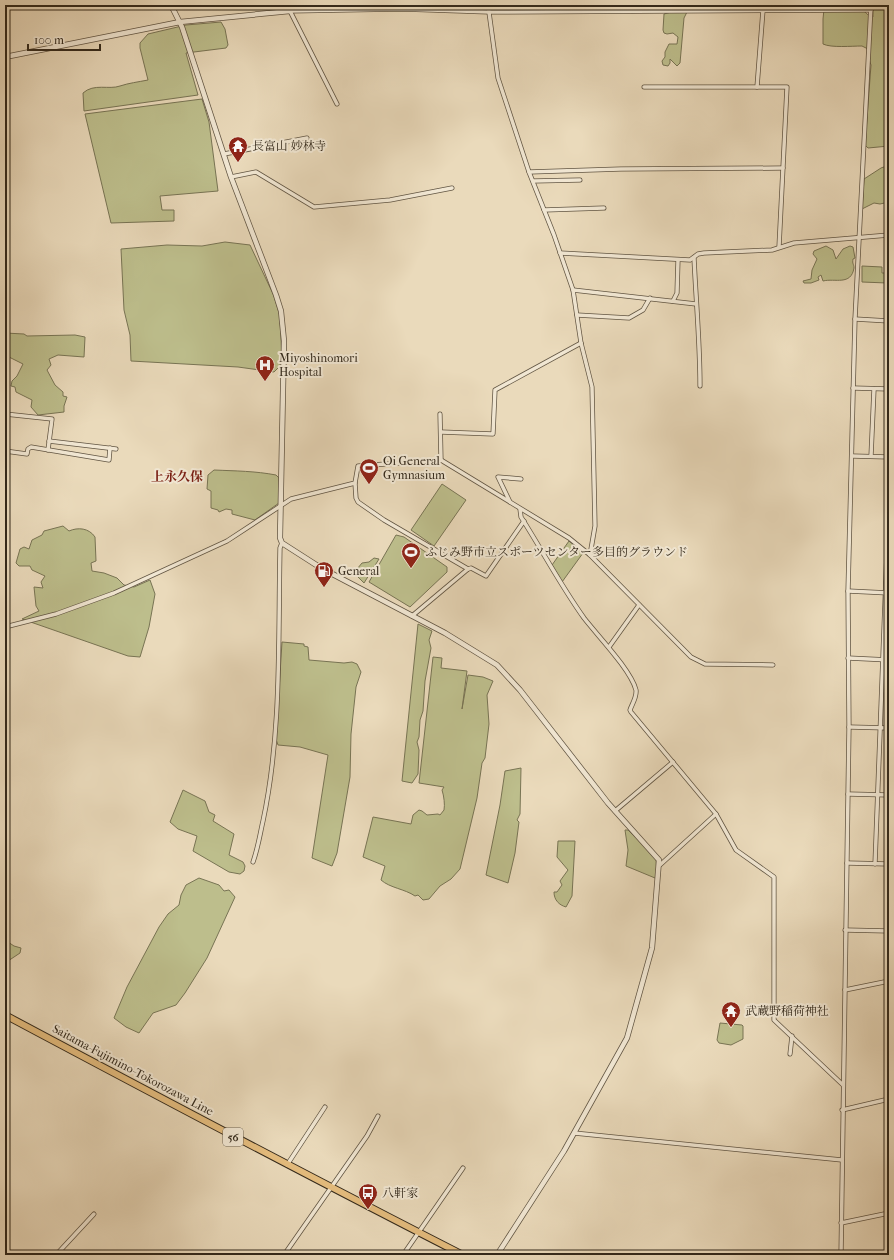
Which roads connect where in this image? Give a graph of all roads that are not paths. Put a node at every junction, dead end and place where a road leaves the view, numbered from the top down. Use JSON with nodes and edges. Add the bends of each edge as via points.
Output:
{"nodes":[{"id":1,"x":171,"y":5,"type":"edge"},
{"id":2,"x":488,"y":5,"type":"edge"},
{"id":3,"x":871,"y":5,"type":"edge"},
{"id":4,"x":763,"y":10,"type":"junction"},
{"id":5,"x":871,"y":10,"type":"junction"},
{"id":6,"x":290,"y":11,"type":"junction"},
{"id":7,"x":489,"y":12,"type":"junction"},
{"id":8,"x":180,"y":22,"type":"junction"},
{"id":9,"x":5,"y":57,"type":"edge"},
{"id":10,"x":644,"y":87,"type":"dead end"},
{"id":11,"x":757,"y":87,"type":"junction"},
{"id":12,"x":337,"y":104,"type":"dead end"},
{"id":13,"x":307,"y":138,"type":"dead end"},
{"id":14,"x":224,"y":154,"type":"junction"},
{"id":15,"x":783,"y":168,"type":"junction"},
{"id":16,"x":529,"y":172,"type":"junction"},
{"id":17,"x":232,"y":177,"type":"junction"},
{"id":18,"x":580,"y":180,"type":"dead end"},
{"id":19,"x":533,"y":181,"type":"junction"},
{"id":20,"x":452,"y":188,"type":"dead end"},
{"id":21,"x":604,"y":208,"type":"dead end"},
{"id":22,"x":544,"y":210,"type":"junction"},
{"id":23,"x":889,"y":235,"type":"edge"},
{"id":24,"x":859,"y":238,"type":"junction"},
{"id":25,"x":779,"y":247,"type":"junction"},
{"id":26,"x":560,"y":253,"type":"junction"},
{"id":27,"x":694,"y":258,"type":"junction"},
{"id":28,"x":678,"y":260,"type":"junction"},
{"id":29,"x":573,"y":290,"type":"junction"},
{"id":30,"x":650,"y":298,"type":"junction"},
{"id":31,"x":673,"y":302,"type":"junction"},
{"id":32,"x":696,"y":304,"type":"junction"},
{"id":33,"x":578,"y":315,"type":"junction"},
{"id":34,"x":855,"y":319,"type":"junction"},
{"id":35,"x":889,"y":321,"type":"edge"},
{"id":36,"x":581,"y":344,"type":"junction"},
{"id":37,"x":700,"y":386,"type":"dead end"},
{"id":38,"x":853,"y":388,"type":"junction"},
{"id":39,"x":874,"y":389,"type":"junction"},
{"id":40,"x":889,"y":389,"type":"edge"},
{"id":41,"x":5,"y":414,"type":"edge"},
{"id":42,"x":440,"y":414,"type":"dead end"},
{"id":43,"x":441,"y":432,"type":"junction"},
{"id":44,"x":49,"y":441,"type":"junction"},
{"id":45,"x":110,"y":448,"type":"junction"},
{"id":46,"x":116,"y":449,"type":"dead end"},
{"id":47,"x":48,"y":450,"type":"junction"},
{"id":48,"x":5,"y":451,"type":"edge"},
{"id":49,"x":852,"y":456,"type":"junction"},
{"id":50,"x":871,"y":456,"type":"junction"},
{"id":51,"x":889,"y":457,"type":"edge"},
{"id":52,"x":441,"y":460,"type":"junction"},
{"id":53,"x":521,"y":480,"type":"dead end"},
{"id":54,"x":355,"y":483,"type":"junction"},
{"id":55,"x":889,"y":497,"type":"edge"},
{"id":56,"x":511,"y":503,"type":"junction"},
{"id":57,"x":281,"y":504,"type":"junction"},
{"id":58,"x":520,"y":509,"type":"junction"},
{"id":59,"x":524,"y":521,"type":"junction"},
{"id":60,"x":888,"y":525,"type":"edge"},
{"id":61,"x":282,"y":543,"type":"junction"},
{"id":62,"x":590,"y":555,"type":"junction"},
{"id":63,"x":468,"y":569,"type":"junction"},
{"id":64,"x":848,"y":591,"type":"junction"},
{"id":65,"x":888,"y":593,"type":"edge"},
{"id":66,"x":639,"y":605,"type":"junction"},
{"id":67,"x":412,"y":616,"type":"junction"},
{"id":68,"x":5,"y":627,"type":"edge"},
{"id":69,"x":609,"y":647,"type":"junction"},
{"id":70,"x":848,"y":658,"type":"junction"},
{"id":71,"x":884,"y":660,"type":"junction"},
{"id":72,"x":889,"y":660,"type":"edge"},
{"id":73,"x":773,"y":665,"type":"dead end"},
{"id":74,"x":849,"y":727,"type":"junction"},
{"id":75,"x":880,"y":728,"type":"junction"},
{"id":76,"x":889,"y":728,"type":"edge"},
{"id":77,"x":673,"y":762,"type":"junction"},
{"id":78,"x":848,"y":794,"type":"junction"},
{"id":79,"x":877,"y":795,"type":"junction"},
{"id":80,"x":889,"y":795,"type":"edge"},
{"id":81,"x":615,"y":811,"type":"junction"},
{"id":82,"x":716,"y":814,"type":"junction"},
{"id":83,"x":253,"y":862,"type":"dead end"},
{"id":84,"x":847,"y":863,"type":"junction"},
{"id":85,"x":875,"y":864,"type":"junction"},
{"id":86,"x":889,"y":864,"type":"edge"},
{"id":87,"x":660,"y":865,"type":"junction"},
{"id":88,"x":846,"y":930,"type":"junction"},
{"id":89,"x":889,"y":932,"type":"edge"},
{"id":90,"x":889,"y":981,"type":"edge"},
{"id":91,"x":844,"y":990,"type":"junction"},
{"id":92,"x":5,"y":1015,"type":"edge"},
{"id":93,"x":792,"y":1036,"type":"junction"},
{"id":94,"x":790,"y":1054,"type":"dead end"},
{"id":95,"x":843,"y":1085,"type":"junction"},
{"id":96,"x":889,"y":1099,"type":"edge"},
{"id":97,"x":325,"y":1107,"type":"dead end"},
{"id":98,"x":842,"y":1110,"type":"junction"},
{"id":99,"x":378,"y":1116,"type":"dead end"},
{"id":100,"x":574,"y":1134,"type":"junction"},
{"id":101,"x":842,"y":1160,"type":"junction"},
{"id":102,"x":287,"y":1165,"type":"junction"},
{"id":103,"x":463,"y":1168,"type":"dead end"},
{"id":104,"x":331,"y":1188,"type":"junction"},
{"id":105,"x":889,"y":1213,"type":"edge"},
{"id":106,"x":94,"y":1214,"type":"dead end"},
{"id":107,"x":842,"y":1223,"type":"junction"},
{"id":108,"x":419,"y":1232,"type":"junction"},
{"id":109,"x":56,"y":1255,"type":"edge"},
{"id":110,"x":284,"y":1255,"type":"edge"},
{"id":111,"x":403,"y":1255,"type":"edge"},
{"id":112,"x":463,"y":1255,"type":"edge"},
{"id":113,"x":497,"y":1255,"type":"edge"},
{"id":114,"x":841,"y":1255,"type":"edge"}],
"edges":[{"from":1,"to":8,"type":"street"},
{"from":2,"to":7,"type":"street"},
{"from":3,"to":5,"type":"street"},
{"from":4,"to":5,"type":"street"},
{"from":4,"to":7,"type":"street"},
{"from":4,"to":11,"type":"street"},
{"from":5,"to":24,"type":"street"},
{"from":6,"to":7,"type":"street","via":[[402,9]]},
{"from":6,"to":8,"type":"street"},
{"from":6,"to":12,"type":"street"},
{"from":7,"to":16,"type":"street","via":[[498,78]]},
{"from":8,"to":9,"type":"street"},
{"from":8,"to":14,"type":"street"},
{"from":10,"to":11,"type":"street"},
{"from":11,"to":15,"type":"street","via":[[787,87]]},
{"from":13,"to":14,"type":"street"},
{"from":14,"to":17,"type":"street"},
{"from":15,"to":16,"type":"street"},
{"from":15,"to":25,"type":"street"},
{"from":16,"to":19,"type":"street"},
{"from":17,"to":20,"type":"street","via":[[256,172],[314,207],[390,200]]},
{"from":17,"to":57,"type":"street","via":[[276,295],[284,326]]},
{"from":18,"to":19,"type":"street"},
{"from":19,"to":22,"type":"street"},
{"from":21,"to":22,"type":"street"},
{"from":22,"to":26,"type":"street"},
{"from":23,"to":24,"type":"street"},
{"from":24,"to":25,"type":"street","via":[[794,243]]},
{"from":24,"to":34,"type":"street"},
{"from":25,"to":27,"type":"street","via":[[772,250],[704,253]]},
{"from":26,"to":28,"type":"street"},
{"from":26,"to":29,"type":"street"},
{"from":27,"to":28,"type":"street"},
{"from":27,"to":32,"type":"street"},
{"from":28,"to":31,"type":"street","via":[[677,293]]},
{"from":29,"to":30,"type":"street"},
{"from":29,"to":33,"type":"street"},
{"from":30,"to":31,"type":"street"},
{"from":30,"to":33,"type":"street","via":[[642,310],[629,318]]},
{"from":31,"to":32,"type":"street"},
{"from":32,"to":37,"type":"street","via":[[700,342]]},
{"from":33,"to":36,"type":"street"},
{"from":34,"to":35,"type":"street"},
{"from":34,"to":38,"type":"street"},
{"from":36,"to":43,"type":"street","via":[[495,390],[494,434]]},
{"from":36,"to":62,"type":"street","via":[[594,401],[595,526]]},
{"from":38,"to":39,"type":"street"},
{"from":38,"to":49,"type":"street"},
{"from":39,"to":40,"type":"street"},
{"from":39,"to":50,"type":"street"},
{"from":41,"to":44,"type":"street","via":[[52,419]]},
{"from":42,"to":43,"type":"street"},
{"from":43,"to":52,"type":"street"},
{"from":44,"to":45,"type":"street"},
{"from":44,"to":47,"type":"street"},
{"from":45,"to":46,"type":"street"},
{"from":45,"to":47,"type":"street","via":[[109,460]]},
{"from":47,"to":48,"type":"street","via":[[31,447],[27,454]]},
{"from":49,"to":50,"type":"street"},
{"from":49,"to":64,"type":"street"},
{"from":50,"to":51,"type":"street"},
{"from":52,"to":54,"type":"street","via":[[358,466]]},
{"from":52,"to":56,"type":"street"},
{"from":53,"to":56,"type":"street","via":[[498,477]]},
{"from":54,"to":57,"type":"street","via":[[300,495]]},
{"from":54,"to":63,"type":"street","via":[[358,502]]},
{"from":55,"to":60,"type":"street"},
{"from":56,"to":58,"type":"street"},
{"from":57,"to":61,"type":"street"},
{"from":57,"to":68,"type":"street","via":[[227,541],[114,594],[56,614]]},
{"from":58,"to":59,"type":"street"},
{"from":58,"to":62,"type":"street","via":[[569,538]]},
{"from":59,"to":63,"type":"street","via":[[486,576],[471,568]]},
{"from":59,"to":69,"type":"street","via":[[584,618]]},
{"from":60,"to":65,"type":"street"},
{"from":61,"to":67,"type":"street","via":[[321,568]]},
{"from":61,"to":83,"type":"street","via":[[271,777]]},
{"from":62,"to":66,"type":"street"},
{"from":63,"to":67,"type":"street"},
{"from":64,"to":65,"type":"street"},
{"from":64,"to":70,"type":"street"},
{"from":65,"to":71,"type":"street"},
{"from":66,"to":69,"type":"street"},
{"from":66,"to":73,"type":"street","via":[[698,661],[705,664]]},
{"from":67,"to":81,"type":"street","via":[[484,656],[505,672]]},
{"from":69,"to":77,"type":"street","via":[[636,690],[631,712]]},
{"from":70,"to":71,"type":"street"},
{"from":70,"to":74,"type":"street"},
{"from":71,"to":72,"type":"street"},
{"from":71,"to":75,"type":"street"},
{"from":74,"to":75,"type":"street"},
{"from":74,"to":78,"type":"street"},
{"from":75,"to":76,"type":"street"},
{"from":75,"to":79,"type":"street"},
{"from":77,"to":81,"type":"street"},
{"from":77,"to":82,"type":"street"},
{"from":78,"to":79,"type":"street"},
{"from":78,"to":84,"type":"street"},
{"from":79,"to":80,"type":"street"},
{"from":79,"to":85,"type":"street"},
{"from":81,"to":87,"type":"street","via":[[657,856]]},
{"from":82,"to":87,"type":"street"},
{"from":82,"to":93,"type":"street","via":[[736,850],[774,877],[773,1019]]},
{"from":84,"to":85,"type":"street"},
{"from":84,"to":88,"type":"street"},
{"from":85,"to":86,"type":"street"},
{"from":87,"to":100,"type":"street","via":[[652,948],[630,1030]]},
{"from":88,"to":89,"type":"street"},
{"from":88,"to":91,"type":"street"},
{"from":90,"to":91,"type":"street"},
{"from":91,"to":95,"type":"street"},
{"from":92,"to":102,"type":"main road","name":"Saitama-Fujimino-Tokorozawa Line","number":"56"},
{"from":93,"to":94,"type":"street"},
{"from":93,"to":95,"type":"street"},
{"from":95,"to":98,"type":"street"},
{"from":96,"to":98,"type":"street"},
{"from":97,"to":102,"type":"street"},
{"from":98,"to":101,"type":"street"},
{"from":99,"to":104,"type":"street"},
{"from":100,"to":101,"type":"street"},
{"from":100,"to":113,"type":"street"},
{"from":101,"to":107,"type":"street"},
{"from":102,"to":104,"type":"main road","name":"Saitama-Fujimino-Tokorozawa Line","number":"56"},
{"from":103,"to":108,"type":"street"},
{"from":104,"to":108,"type":"main road","name":"Saitama-Fujimino-Tokorozawa Line","number":"56"},
{"from":104,"to":110,"type":"street"},
{"from":105,"to":107,"type":"street"},
{"from":106,"to":109,"type":"street"},
{"from":107,"to":114,"type":"street"},
{"from":108,"to":111,"type":"street"},
{"from":108,"to":112,"type":"main road","name":"Saitama-Fujimino-Tokorozawa Line","number":"56"}]}
